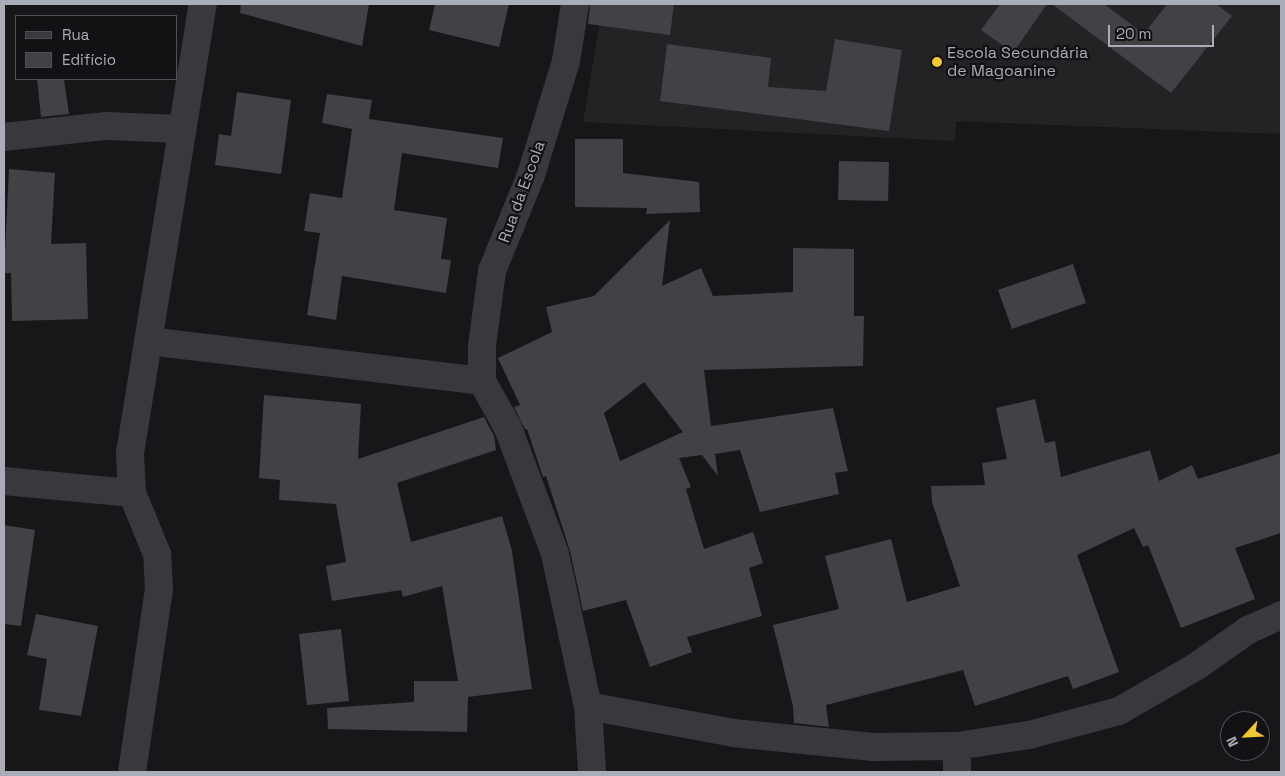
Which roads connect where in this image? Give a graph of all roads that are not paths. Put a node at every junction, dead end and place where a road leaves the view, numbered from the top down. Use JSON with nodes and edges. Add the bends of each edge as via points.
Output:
{"nodes":[{"id":1,"x":203,"y":4,"type":"edge"},
{"id":2,"x":575,"y":4,"type":"edge"},
{"id":3,"x":182,"y":129,"type":"junction"},
{"id":4,"x":4,"y":137,"type":"edge"},
{"id":5,"x":148,"y":341,"type":"junction"},
{"id":6,"x":482,"y":381,"type":"junction"},
{"id":7,"x":4,"y":481,"type":"edge"},
{"id":8,"x":132,"y":493,"type":"junction"},
{"id":9,"x":1281,"y":615,"type":"edge"},
{"id":10,"x":588,"y":706,"type":"junction"},
{"id":11,"x":957,"y":759,"type":"edge"},
{"id":12,"x":132,"y":772,"type":"edge"},
{"id":13,"x":592,"y":772,"type":"edge"}],
"edges":[{"from":1,"to":3,"type":"street"},
{"from":2,"to":6,"type":"street","name":"Rua da Escola","via":[[566,61],[531,175],[492,271],[482,346]]},
{"from":3,"to":4,"type":"street","via":[[106,126]]},
{"from":3,"to":5,"type":"street"},
{"from":5,"to":6,"type":"street"},
{"from":5,"to":8,"type":"street","via":[[130,453]]},
{"from":6,"to":10,"type":"street","via":[[508,428],[555,554]]},
{"from":7,"to":8,"type":"street"},
{"from":8,"to":12,"type":"street","via":[[157,554],[159,589]]},
{"from":9,"to":11,"type":"street","via":[[1248,630],[1197,666],[1120,711],[1029,735]]},
{"from":10,"to":11,"type":"street","via":[[733,733]]},
{"from":10,"to":13,"type":"street"}]}
